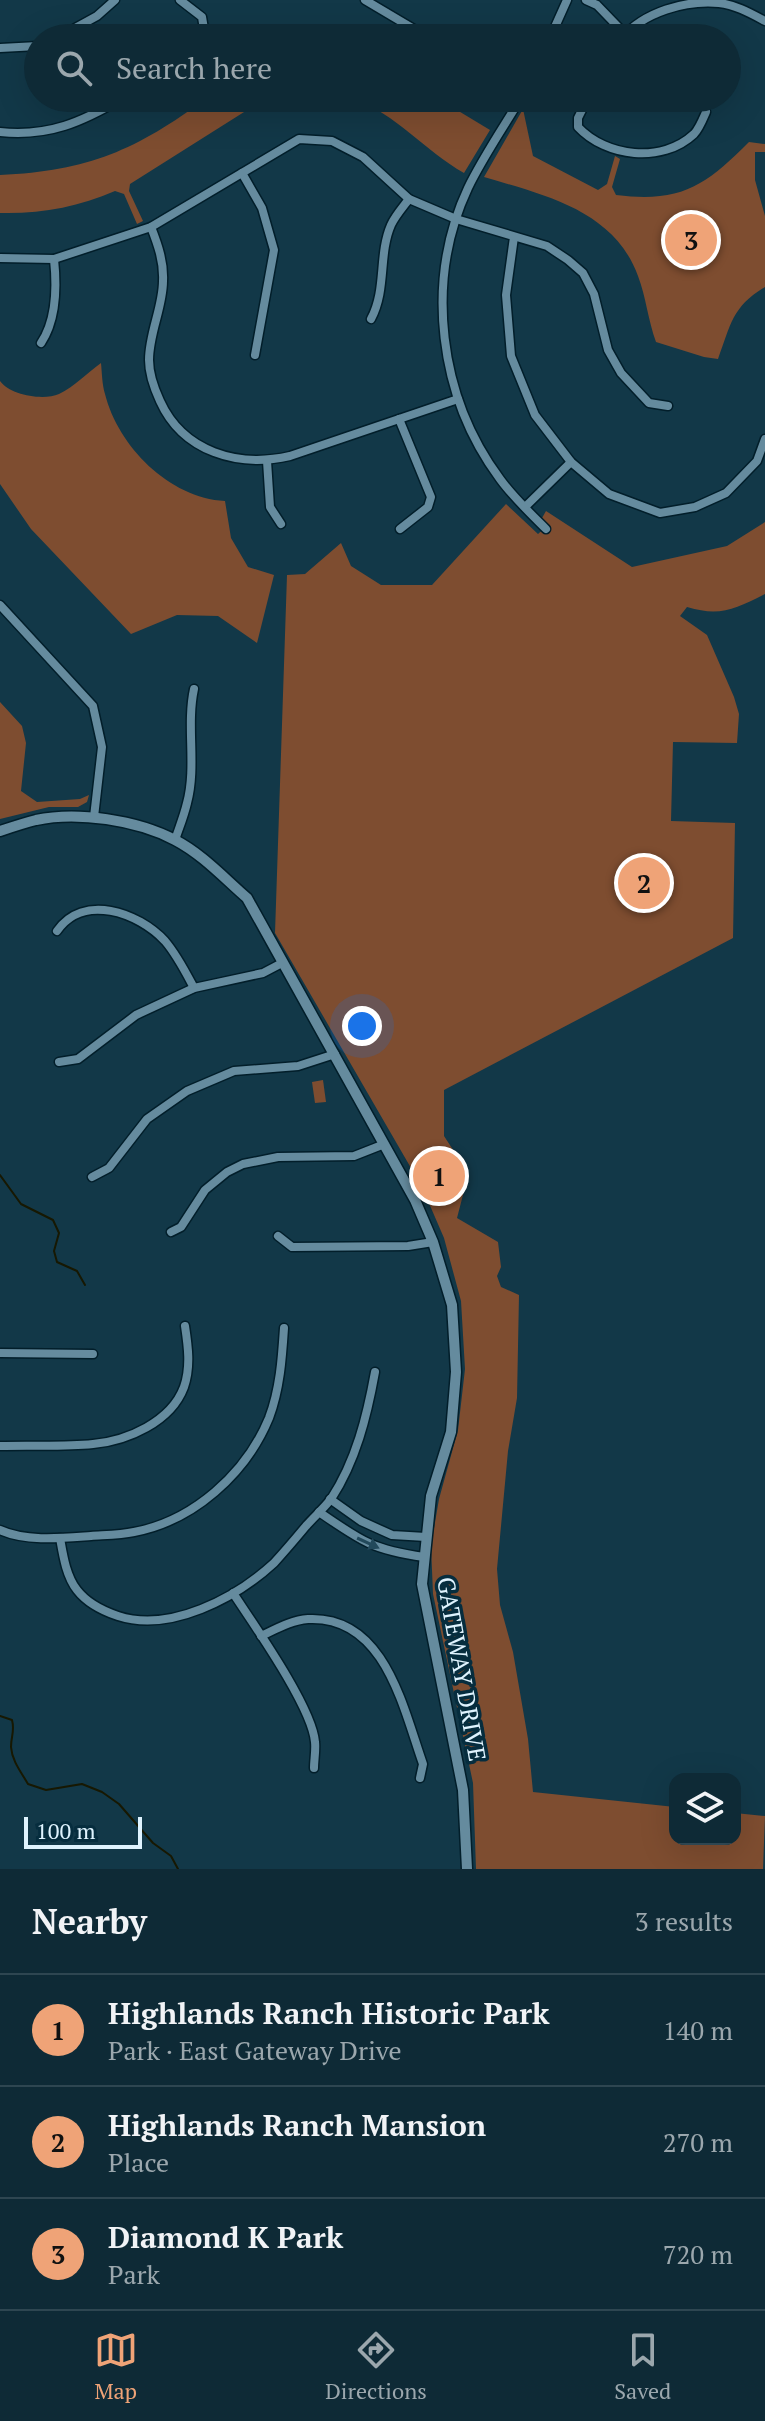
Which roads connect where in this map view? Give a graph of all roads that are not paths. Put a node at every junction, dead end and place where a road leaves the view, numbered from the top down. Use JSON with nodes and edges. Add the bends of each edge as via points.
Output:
{"nodes":[{"id":1,"x":115,"y":0,"type":"edge"},
{"id":2,"x":180,"y":0,"type":"edge"},
{"id":3,"x":365,"y":0,"type":"edge"},
{"id":4,"x":567,"y":0,"type":"edge"},
{"id":5,"x":586,"y":0,"type":"edge"},
{"id":6,"x":666,"y":4,"type":"edge"},
{"id":7,"x":765,"y":21,"type":"edge"},
{"id":8,"x":82,"y":24,"type":"edge"},
{"id":9,"x":203,"y":24,"type":"edge"},
{"id":10,"x":405,"y":24,"type":"edge"},
{"id":11,"x":556,"y":24,"type":"edge"},
{"id":12,"x":614,"y":24,"type":"edge"},
{"id":13,"x":639,"y":24,"type":"edge"},
{"id":14,"x":24,"y":47,"type":"edge"},
{"id":15,"x":0,"y":48,"type":"edge"},
{"id":16,"x":98,"y":112,"type":"edge"},
{"id":17,"x":513,"y":112,"type":"edge"},
{"id":18,"x":581,"y":112,"type":"edge"},
{"id":19,"x":706,"y":112,"type":"dead end"},
{"id":20,"x":0,"y":132,"type":"edge"},
{"id":21,"x":242,"y":173,"type":"junction"},
{"id":22,"x":409,"y":199,"type":"junction"},
{"id":23,"x":456,"y":219,"type":"junction"},
{"id":24,"x":151,"y":227,"type":"junction"},
{"id":25,"x":514,"y":237,"type":"junction"},
{"id":26,"x":0,"y":258,"type":"edge"},
{"id":27,"x":54,"y":259,"type":"junction"},
{"id":28,"x":371,"y":319,"type":"dead end"},
{"id":29,"x":41,"y":343,"type":"dead end"},
{"id":30,"x":255,"y":355,"type":"dead end"},
{"id":31,"x":458,"y":399,"type":"junction"},
{"id":32,"x":668,"y":406,"type":"dead end"},
{"id":33,"x":399,"y":419,"type":"junction"},
{"id":34,"x":765,"y":439,"type":"edge"},
{"id":35,"x":267,"y":461,"type":"junction"},
{"id":36,"x":571,"y":462,"type":"junction"},
{"id":37,"x":761,"y":463,"type":"edge"},
{"id":38,"x":525,"y":507,"type":"junction"},
{"id":39,"x":281,"y":524,"type":"dead end"},
{"id":40,"x":400,"y":529,"type":"dead end"},
{"id":41,"x":546,"y":529,"type":"dead end"},
{"id":42,"x":0,"y":605,"type":"edge"},
{"id":43,"x":194,"y":689,"type":"dead end"},
{"id":44,"x":94,"y":817,"type":"junction"},
{"id":45,"x":0,"y":831,"type":"edge"},
{"id":46,"x":175,"y":840,"type":"junction"},
{"id":47,"x":57,"y":931,"type":"dead end"},
{"id":48,"x":282,"y":963,"type":"junction"},
{"id":49,"x":194,"y":988,"type":"junction"},
{"id":50,"x":335,"y":1054,"type":"junction"},
{"id":51,"x":59,"y":1062,"type":"dead end"},
{"id":52,"x":382,"y":1145,"type":"junction"},
{"id":53,"x":92,"y":1177,"type":"dead end"},
{"id":54,"x":171,"y":1232,"type":"dead end"},
{"id":55,"x":278,"y":1236,"type":"dead end"},
{"id":56,"x":433,"y":1242,"type":"junction"},
{"id":57,"x":185,"y":1326,"type":"dead end"},
{"id":58,"x":284,"y":1328,"type":"dead end"},
{"id":59,"x":0,"y":1353,"type":"edge"},
{"id":60,"x":93,"y":1354,"type":"dead end"},
{"id":61,"x":375,"y":1372,"type":"dead end"},
{"id":62,"x":0,"y":1446,"type":"edge"},
{"id":63,"x":330,"y":1499,"type":"junction"},
{"id":64,"x":319,"y":1512,"type":"junction"},
{"id":65,"x":0,"y":1530,"type":"edge"},
{"id":66,"x":426,"y":1537,"type":"junction"},
{"id":67,"x":60,"y":1538,"type":"junction"},
{"id":68,"x":424,"y":1557,"type":"junction"},
{"id":69,"x":233,"y":1593,"type":"junction"},
{"id":70,"x":261,"y":1636,"type":"junction"},
{"id":71,"x":314,"y":1768,"type":"dead end"},
{"id":72,"x":420,"y":1778,"type":"dead end"},
{"id":73,"x":467,"y":1869,"type":"edge"}],
"edges":[{"from":1,"to":8,"type":"street"},
{"from":2,"to":9,"type":"street","via":[[202,17]]},
{"from":3,"to":10,"type":"street"},
{"from":4,"to":11,"type":"street"},
{"from":5,"to":12,"type":"street"},
{"from":6,"to":7,"type":"street","via":[[719,3]]},
{"from":6,"to":13,"type":"street"},
{"from":14,"to":15,"type":"street"},
{"from":16,"to":20,"type":"street","via":[[52,131]]},
{"from":17,"to":23,"type":"street"},
{"from":18,"to":19,"type":"street","via":[[578,127],[585,134],[634,154],[671,148],[695,133]]},
{"from":21,"to":22,"type":"street","via":[[299,139],[317,138],[363,157]]},
{"from":21,"to":24,"type":"street"},
{"from":21,"to":30,"type":"street","via":[[262,208],[274,250]]},
{"from":22,"to":23,"type":"street"},
{"from":22,"to":28,"type":"street","via":[[391,223],[379,305]]},
{"from":23,"to":25,"type":"street"},
{"from":23,"to":31,"type":"street","via":[[443,308]]},
{"from":24,"to":27,"type":"street"},
{"from":24,"to":35,"type":"street","via":[[163,283],[150,377],[162,405],[179,429],[205,448],[224,457]]},
{"from":25,"to":32,"type":"street","via":[[547,246],[583,273],[621,373],[649,403]]},
{"from":25,"to":36,"type":"street","via":[[506,295],[511,356],[535,415]]},
{"from":26,"to":27,"type":"street"},
{"from":27,"to":29,"type":"street","via":[[51,329]]},
{"from":31,"to":33,"type":"street"},
{"from":31,"to":38,"type":"street","via":[[481,451]]},
{"from":33,"to":35,"type":"street"},
{"from":33,"to":40,"type":"street","via":[[431,497],[428,507]]},
{"from":34,"to":37,"type":"street"},
{"from":35,"to":39,"type":"street","via":[[270,507]]},
{"from":36,"to":37,"type":"street","via":[[609,494],[660,513],[695,507],[726,493]]},
{"from":36,"to":38,"type":"street"},
{"from":38,"to":41,"type":"street"},
{"from":42,"to":44,"type":"street","via":[[93,706],[102,747]]},
{"from":43,"to":46,"type":"street","via":[[188,801]]},
{"from":44,"to":45,"type":"street","via":[[38,819]]},
{"from":44,"to":46,"type":"street","name":"GATEWAY DRIVE"},
{"from":46,"to":48,"type":"street","name":"GATEWAY DRIVE","via":[[247,898]]},
{"from":47,"to":49,"type":"street","via":[[66,917],[87,910],[131,917],[163,938]]},
{"from":48,"to":49,"type":"street","via":[[263,973]]},
{"from":48,"to":50,"type":"street","name":"GATEWAY DRIVE"},
{"from":49,"to":51,"type":"street","via":[[136,1015],[78,1059]]},
{"from":50,"to":52,"type":"street","name":"GATEWAY DRIVE"},
{"from":50,"to":53,"type":"street","via":[[298,1066],[234,1071],[187,1091],[147,1119],[109,1168]]},
{"from":52,"to":54,"type":"street","via":[[354,1156],[278,1157],[243,1164],[205,1190],[181,1227]]},
{"from":52,"to":56,"type":"street","name":"GATEWAY DRIVE"},
{"from":55,"to":56,"type":"street","via":[[292,1247]]},
{"from":56,"to":66,"type":"street","name":"GATEWAY DRIVE","via":[[452,1305],[456,1372],[451,1432],[431,1496]]},
{"from":57,"to":62,"type":"street","via":[[190,1354],[184,1388],[169,1410],[139,1433],[95,1444]]},
{"from":58,"to":67,"type":"street","via":[[281,1373],[269,1417],[223,1486],[181,1517],[134,1532]]},
{"from":59,"to":60,"type":"street"},
{"from":61,"to":63,"type":"street","via":[[366,1419]]},
{"from":63,"to":64,"type":"street"},
{"from":63,"to":66,"type":"street","via":[[392,1535]]},
{"from":64,"to":68,"type":"street","one_way":true,"via":[[363,1542]]},
{"from":64,"to":69,"type":"street","via":[[273,1564]]},
{"from":65,"to":67,"type":"street"},
{"from":66,"to":68,"type":"street","name":"GATEWAY DRIVE"},
{"from":67,"to":69,"type":"street","via":[[77,1591],[102,1611],[134,1621],[163,1620]]},
{"from":68,"to":73,"type":"street","name":"GATEWAY DRIVE","via":[[422,1584],[430,1632],[463,1790]]},
{"from":69,"to":70,"type":"street"},
{"from":70,"to":71,"type":"street","via":[[308,1717],[315,1741]]},
{"from":70,"to":72,"type":"street","via":[[306,1619],[350,1628],[365,1640],[390,1671],[423,1764]]}]}
